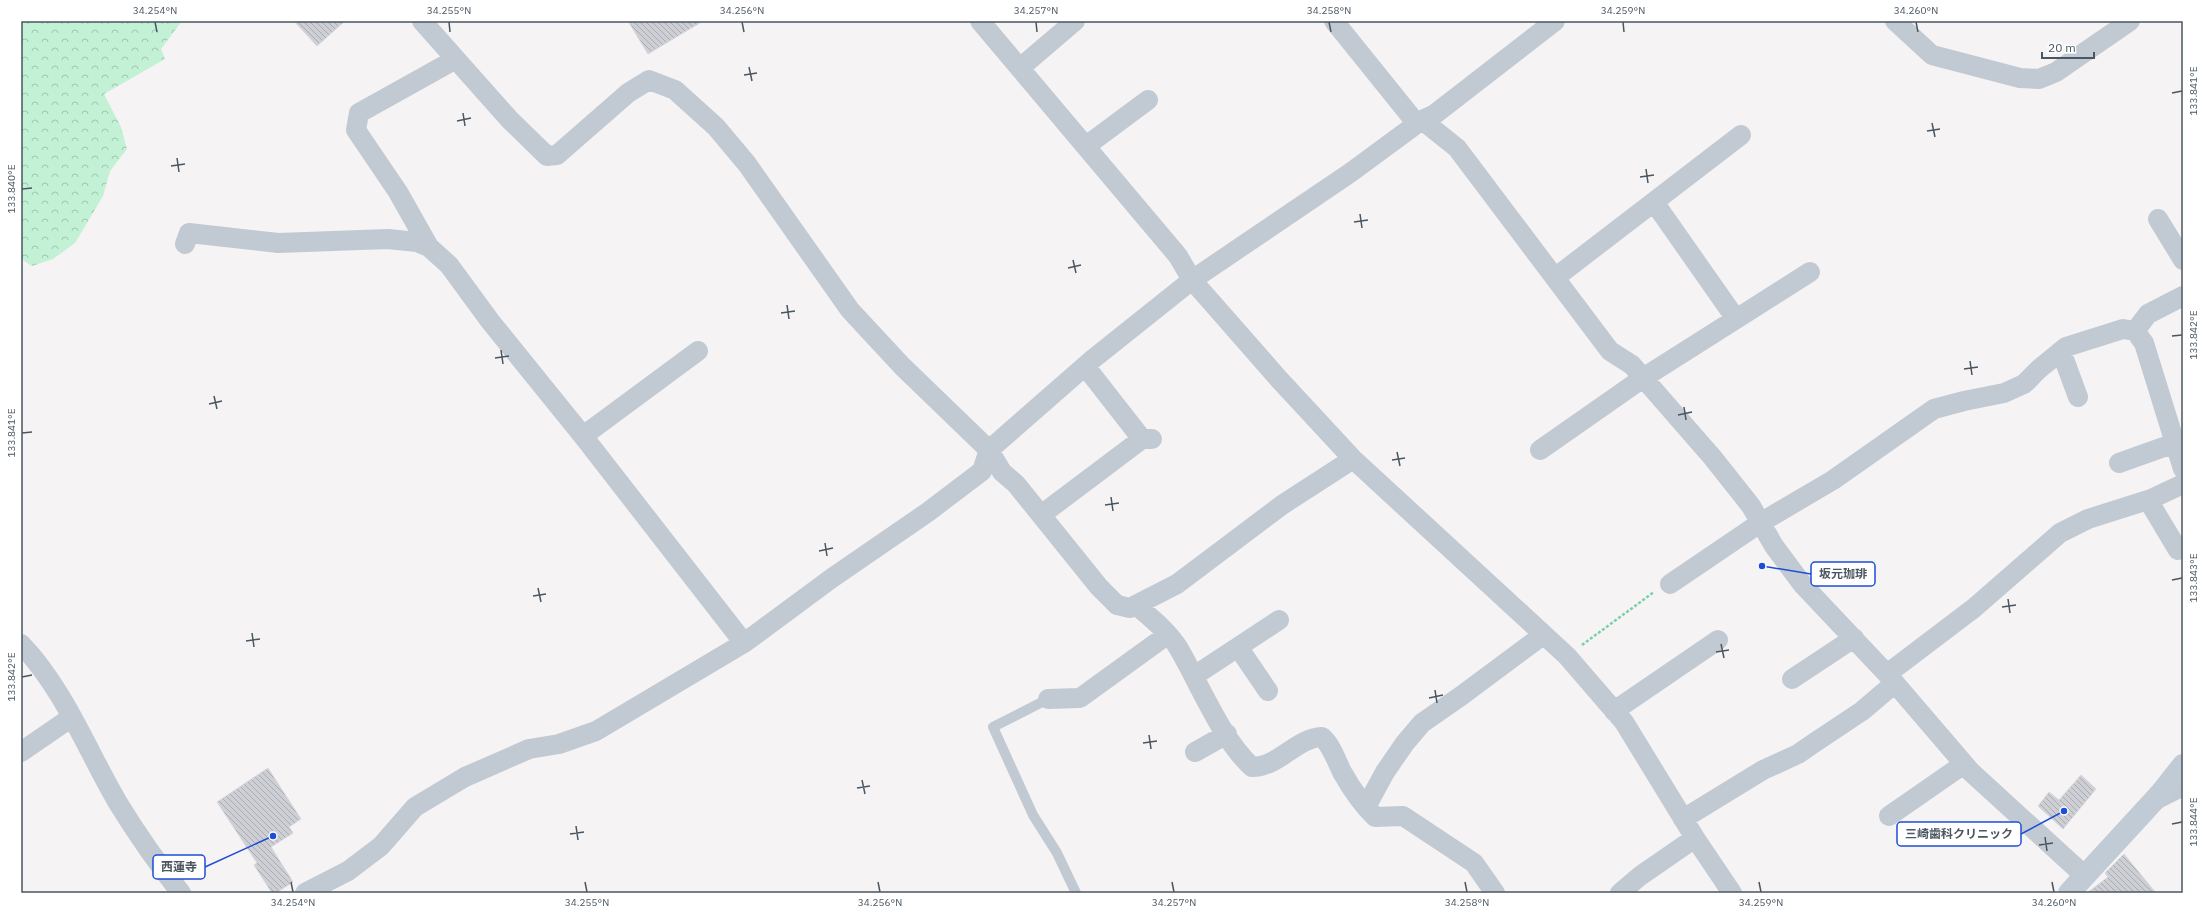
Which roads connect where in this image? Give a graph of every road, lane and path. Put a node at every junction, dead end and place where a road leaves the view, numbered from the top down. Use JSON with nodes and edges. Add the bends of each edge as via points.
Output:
{"nodes":[{"id":1,"x":422,"y":21,"type":"edge"},
{"id":2,"x":980,"y":21,"type":"edge"},
{"id":3,"x":1075,"y":21,"type":"edge"},
{"id":4,"x":1334,"y":21,"type":"edge"},
{"id":5,"x":1555,"y":21,"type":"edge"},
{"id":6,"x":1896,"y":21,"type":"edge"},
{"id":7,"x":2130,"y":21,"type":"edge"},
{"id":8,"x":456,"y":59,"type":"junction"},
{"id":9,"x":1020,"y":68,"type":"junction"},
{"id":10,"x":1148,"y":100,"type":"dead end"},
{"id":11,"x":1419,"y":122,"type":"junction"},
{"id":12,"x":1741,"y":135,"type":"dead end"},
{"id":13,"x":1086,"y":146,"type":"junction"},
{"id":14,"x":1654,"y":202,"type":"junction"},
{"id":15,"x":2158,"y":219,"type":"dead end"},
{"id":16,"x":185,"y":244,"type":"dead end"},
{"id":17,"x":429,"y":247,"type":"junction"},
{"id":18,"x":2183,"y":260,"type":"edge"},
{"id":19,"x":1810,"y":272,"type":"dead end"},
{"id":20,"x":1556,"y":277,"type":"junction"},
{"id":21,"x":1192,"y":280,"type":"junction"},
{"id":22,"x":2183,"y":296,"type":"edge"},
{"id":23,"x":1736,"y":319,"type":"junction"},
{"id":24,"x":2135,"y":331,"type":"junction"},
{"id":25,"x":698,"y":351,"type":"dead end"},
{"id":26,"x":2061,"y":352,"type":"junction"},
{"id":27,"x":1085,"y":366,"type":"junction"},
{"id":28,"x":1643,"y":378,"type":"junction"},
{"id":29,"x":2078,"y":397,"type":"dead end"},
{"id":30,"x":583,"y":436,"type":"junction"},
{"id":31,"x":2175,"y":443,"type":"junction"},
{"id":32,"x":989,"y":450,"type":"junction"},
{"id":33,"x":1540,"y":450,"type":"dead end"},
{"id":34,"x":1353,"y":459,"type":"junction"},
{"id":35,"x":2119,"y":463,"type":"dead end"},
{"id":36,"x":2183,"y":469,"type":"edge"},
{"id":37,"x":2183,"y":484,"type":"edge"},
{"id":38,"x":2148,"y":500,"type":"junction"},
{"id":39,"x":1041,"y":515,"type":"junction"},
{"id":40,"x":1760,"y":523,"type":"junction"},
{"id":41,"x":2178,"y":550,"type":"dead end"},
{"id":42,"x":1670,"y":584,"type":"joint"},
{"id":43,"x":1136,"y":605,"type":"junction"},
{"id":44,"x":1279,"y":620,"type":"dead end"},
{"id":45,"x":1167,"y":635,"type":"junction"},
{"id":46,"x":1543,"y":635,"type":"junction"},
{"id":47,"x":1854,"y":638,"type":"junction"},
{"id":48,"x":1718,"y":640,"type":"dead end"},
{"id":49,"x":744,"y":643,"type":"junction"},
{"id":50,"x":21,"y":644,"type":"edge"},
{"id":51,"x":1238,"y":647,"type":"junction"},
{"id":52,"x":1567,"y":656,"type":"junction"},
{"id":53,"x":1194,"y":676,"type":"junction"},
{"id":54,"x":1792,"y":679,"type":"dead end"},
{"id":55,"x":1891,"y":679,"type":"junction"},
{"id":56,"x":1268,"y":691,"type":"dead end"},
{"id":57,"x":1048,"y":699,"type":"joint"},
{"id":58,"x":1614,"y":711,"type":"junction"},
{"id":59,"x":72,"y":717,"type":"junction"},
{"id":60,"x":1227,"y":734,"type":"junction"},
{"id":61,"x":21,"y":752,"type":"edge"},
{"id":62,"x":1195,"y":752,"type":"dead end"},
{"id":63,"x":1964,"y":764,"type":"junction"},
{"id":64,"x":2183,"y":765,"type":"edge"},
{"id":65,"x":2183,"y":786,"type":"edge"},
{"id":66,"x":2155,"y":800,"type":"junction"},
{"id":67,"x":1366,"y":807,"type":"junction"},
{"id":68,"x":1889,"y":816,"type":"dead end"},
{"id":69,"x":1683,"y":819,"type":"junction"},
{"id":70,"x":1695,"y":838,"type":"junction"},
{"id":71,"x":2085,"y":876,"type":"junction"},
{"id":72,"x":180,"y":893,"type":"edge"},
{"id":73,"x":305,"y":893,"type":"edge"},
{"id":74,"x":1076,"y":893,"type":"edge"},
{"id":75,"x":1495,"y":893,"type":"edge"},
{"id":76,"x":1620,"y":893,"type":"edge"},
{"id":77,"x":1732,"y":893,"type":"edge"},
{"id":78,"x":2069,"y":893,"type":"edge"}],
"edges":[{"from":1,"to":8,"type":"street"},
{"from":2,"to":9,"type":"street"},
{"from":3,"to":9,"type":"street"},
{"from":4,"to":11,"type":"street"},
{"from":5,"to":11,"type":"street","via":[[1435,114]]},
{"from":6,"to":7,"type":"street","via":[[1932,55],[2020,78],[2039,79],[2056,72]]},
{"from":8,"to":17,"type":"street","via":[[359,113],[356,130],[398,192]]},
{"from":8,"to":32,"type":"street","via":[[510,120],[547,156],[557,155],[628,93],[649,80],[675,90],[716,126],[747,164],[850,310],[902,366]]},
{"from":9,"to":13,"type":"street"},
{"from":10,"to":13,"type":"street"},
{"from":11,"to":20,"type":"street","via":[[1457,148]]},
{"from":11,"to":21,"type":"street","via":[[1350,173]]},
{"from":12,"to":14,"type":"street"},
{"from":13,"to":21,"type":"street","via":[[1178,256]]},
{"from":14,"to":20,"type":"street"},
{"from":14,"to":23,"type":"street"},
{"from":15,"to":18,"type":"street"},
{"from":16,"to":17,"type":"street","via":[[189,232],[278,243],[388,239],[417,242]]},
{"from":17,"to":30,"type":"street","via":[[449,265],[490,321]]},
{"from":19,"to":23,"type":"street"},
{"from":20,"to":28,"type":"street","via":[[1610,350],[1632,365]]},
{"from":21,"to":27,"type":"street"},
{"from":21,"to":34,"type":"street"},
{"from":22,"to":24,"type":"street","via":[[2148,314]]},
{"from":23,"to":28,"type":"street"},
{"from":24,"to":26,"type":"street","via":[[2123,330],[2066,347]]},
{"from":24,"to":31,"type":"street","via":[[2144,343]]},
{"from":25,"to":30,"type":"street"},
{"from":26,"to":29,"type":"street"},
{"from":26,"to":40,"type":"street","via":[[2024,384],[2004,393],[1934,409],[1833,480]]},
{"from":27,"to":32,"type":"street"},
{"from":27,"to":39,"type":"street","via":[[1147,439]]},
{"from":28,"to":33,"type":"street"},
{"from":28,"to":40,"type":"street","via":[[1714,458]]},
{"from":30,"to":49,"type":"street"},
{"from":31,"to":35,"type":"street"},
{"from":31,"to":36,"type":"street"},
{"from":32,"to":39,"type":"street","via":[[1002,472],[1016,484]]},
{"from":32,"to":49,"type":"street","via":[[982,471]]},
{"from":34,"to":43,"type":"street","via":[[1282,505],[1177,584]]},
{"from":34,"to":46,"type":"street"},
{"from":37,"to":38,"type":"street"},
{"from":38,"to":41,"type":"street"},
{"from":38,"to":55,"type":"street","via":[[2088,519],[2060,533]]},
{"from":39,"to":43,"type":"street","via":[[1099,587],[1117,605],[1130,608]]},
{"from":40,"to":42,"type":"street"},
{"from":40,"to":47,"type":"street","via":[[1804,585]]},
{"from":42,"to":52,"type":"path","via":[[1661,586]]},
{"from":43,"to":45,"type":"street"},
{"from":44,"to":51,"type":"street"},
{"from":45,"to":53,"type":"street","via":[[1178,648]]},
{"from":45,"to":57,"type":"street","via":[[1080,698]]},
{"from":46,"to":52,"type":"street"},
{"from":46,"to":67,"type":"street","via":[[1422,723],[1385,772]]},
{"from":47,"to":54,"type":"street"},
{"from":47,"to":55,"type":"street"},
{"from":48,"to":58,"type":"street"},
{"from":49,"to":73,"type":"street","via":[[596,731],[559,744],[529,749],[465,777],[414,807],[381,846],[348,871]]},
{"from":50,"to":59,"type":"street"},
{"from":51,"to":53,"type":"street"},
{"from":51,"to":56,"type":"street"},
{"from":52,"to":58,"type":"street"},
{"from":53,"to":60,"type":"street"},
{"from":55,"to":63,"type":"street"},
{"from":55,"to":69,"type":"street","via":[[1862,711],[1798,754],[1763,770]]},
{"from":57,"to":74,"type":"lane","via":[[993,727],[1033,815],[1057,853]]},
{"from":58,"to":69,"type":"street","via":[[1624,722]]},
{"from":59,"to":61,"type":"street"},
{"from":59,"to":72,"type":"street","via":[[118,802],[156,862]]},
{"from":60,"to":62,"type":"street"},
{"from":60,"to":67,"type":"street","via":[[1252,767],[1270,763],[1310,737],[1322,737]]},
{"from":63,"to":68,"type":"street"},
{"from":63,"to":71,"type":"street"},
{"from":64,"to":66,"type":"street"},
{"from":65,"to":66,"type":"street"},
{"from":66,"to":71,"type":"street"},
{"from":67,"to":75,"type":"street","via":[[1375,817],[1403,816],[1474,863]]},
{"from":69,"to":70,"type":"street"},
{"from":70,"to":76,"type":"street"},
{"from":70,"to":77,"type":"street"},
{"from":71,"to":78,"type":"street"}]}
